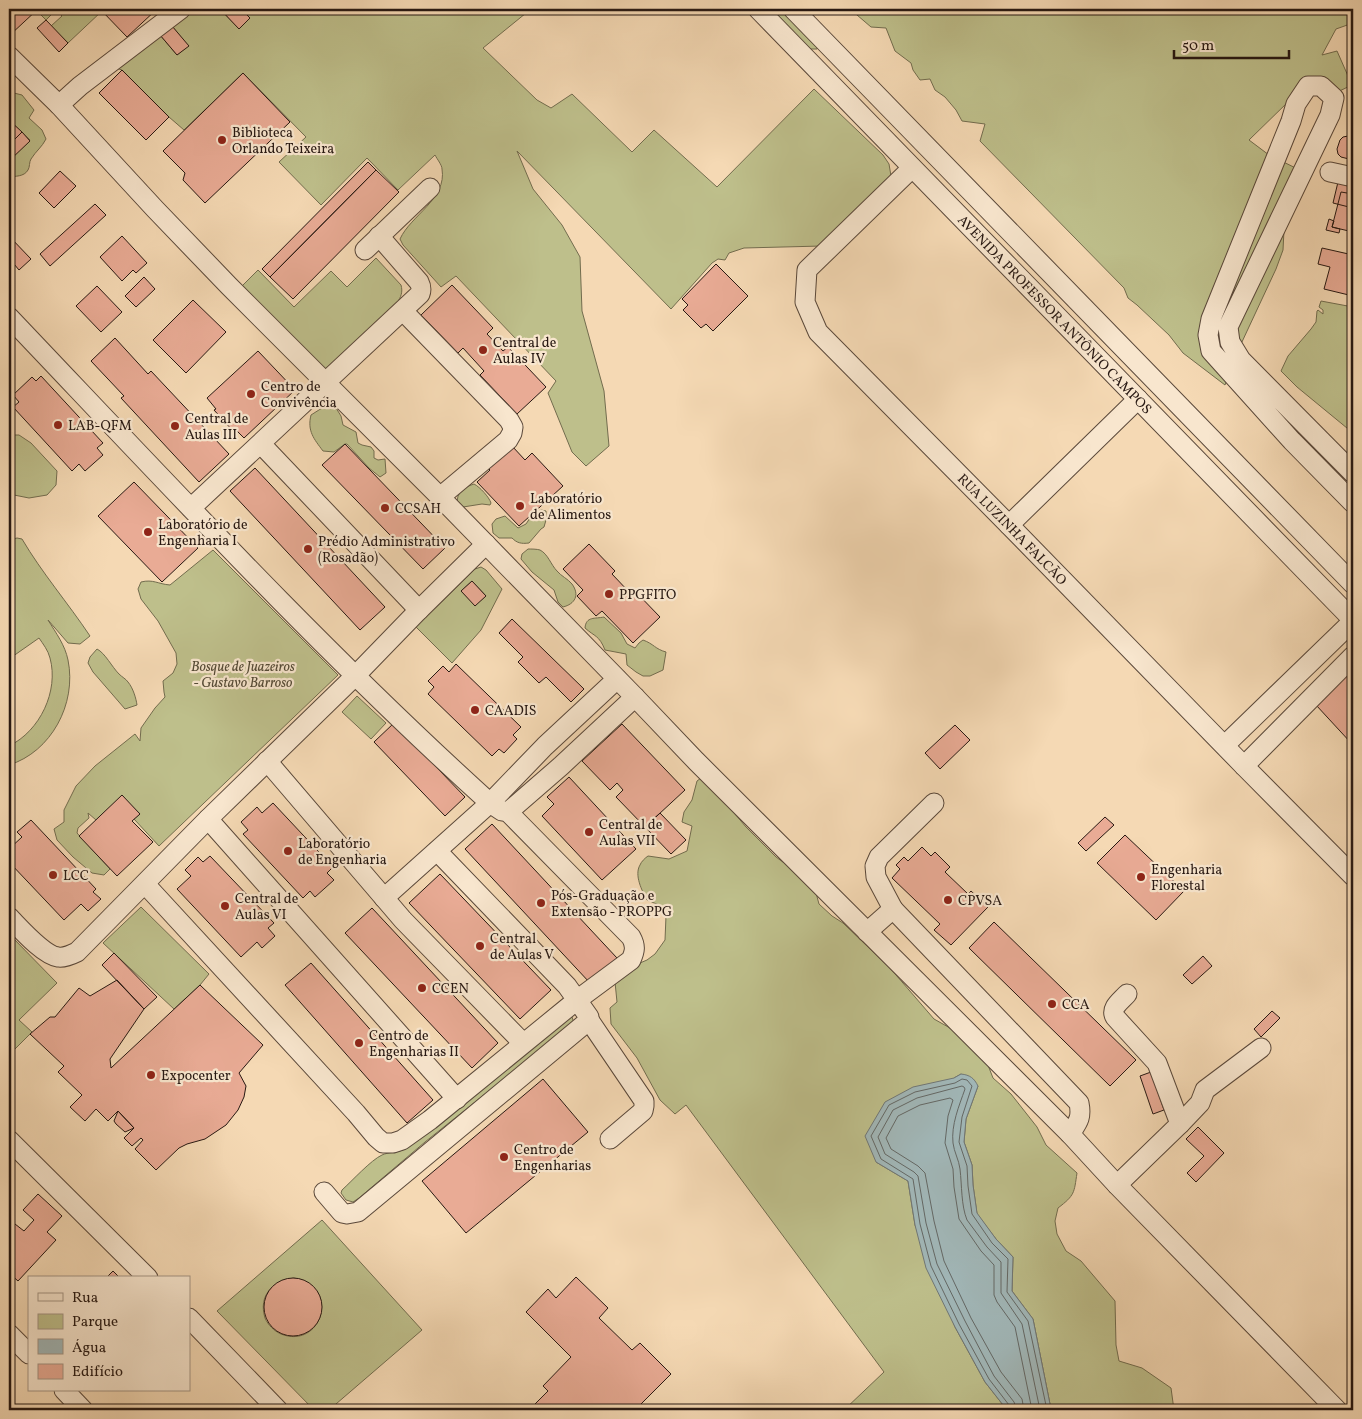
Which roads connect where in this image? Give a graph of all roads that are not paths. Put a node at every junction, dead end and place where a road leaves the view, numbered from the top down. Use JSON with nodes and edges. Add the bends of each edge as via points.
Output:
{"nodes":[{"id":1,"x":181,"y":9,"type":"edge"},
{"id":2,"x":758,"y":9,"type":"edge"},
{"id":3,"x":793,"y":9,"type":"edge"},
{"id":4,"x":9,"y":56,"type":"edge"},
{"id":5,"x":879,"y":97,"type":"junction"},
{"id":6,"x":59,"y":105,"type":"junction"},
{"id":7,"x":859,"y":112,"type":"junction"},
{"id":8,"x":906,"y":126,"type":"junction"},
{"id":9,"x":887,"y":142,"type":"junction"},
{"id":10,"x":912,"y":168,"type":"junction"},
{"id":11,"x":1330,"y":172,"type":"dead end"},
{"id":12,"x":1353,"y":177,"type":"edge"},
{"id":13,"x":430,"y":188,"type":"dead end"},
{"id":14,"x":379,"y":236,"type":"junction"},
{"id":15,"x":365,"y":250,"type":"dead end"},
{"id":16,"x":403,"y":311,"type":"junction"},
{"id":17,"x":9,"y":318,"type":"edge"},
{"id":18,"x":1230,"y":342,"type":"junction"},
{"id":19,"x":1211,"y":351,"type":"junction"},
{"id":20,"x":324,"y":382,"type":"junction"},
{"id":21,"x":1138,"y":399,"type":"junction"},
{"id":22,"x":261,"y":444,"type":"junction"},
{"id":23,"x":1353,"y":473,"type":"edge"},
{"id":24,"x":440,"y":497,"type":"junction"},
{"id":25,"x":1353,"y":503,"type":"edge"},
{"id":26,"x":1277,"y":504,"type":"junction"},
{"id":27,"x":191,"y":508,"type":"junction"},
{"id":28,"x":1256,"y":521,"type":"junction"},
{"id":29,"x":1009,"y":525,"type":"junction"},
{"id":30,"x":1302,"y":531,"type":"junction"},
{"id":31,"x":486,"y":544,"type":"junction"},
{"id":32,"x":1285,"y":549,"type":"junction"},
{"id":33,"x":1353,"y":584,"type":"edge"},
{"id":34,"x":419,"y":610,"type":"junction"},
{"id":35,"x":1353,"y":620,"type":"edge"},
{"id":36,"x":1353,"y":656,"type":"edge"},
{"id":37,"x":355,"y":676,"type":"junction"},
{"id":38,"x":617,"y":679,"type":"junction"},
{"id":39,"x":635,"y":697,"type":"junction"},
{"id":40,"x":1224,"y":745,"type":"junction"},
{"id":41,"x":545,"y":746,"type":"junction"},
{"id":42,"x":267,"y":761,"type":"junction"},
{"id":43,"x":561,"y":766,"type":"junction"},
{"id":44,"x":1244,"y":766,"type":"junction"},
{"id":45,"x":485,"y":798,"type":"junction"},
{"id":46,"x":934,"y":803,"type":"dead end"},
{"id":47,"x":508,"y":812,"type":"junction"},
{"id":48,"x":208,"y":819,"type":"junction"},
{"id":49,"x":437,"y":851,"type":"junction"},
{"id":50,"x":1353,"y":876,"type":"edge"},
{"id":51,"x":145,"y":884,"type":"junction"},
{"id":52,"x":384,"y":898,"type":"junction"},
{"id":53,"x":893,"y":909,"type":"junction"},
{"id":54,"x":9,"y":916,"type":"edge"},
{"id":55,"x":867,"y":932,"type":"junction"},
{"id":56,"x":1127,"y":994,"type":"dead end"},
{"id":57,"x":577,"y":1000,"type":"junction"},
{"id":58,"x":589,"y":1020,"type":"junction"},
{"id":59,"x":523,"y":1043,"type":"junction"},
{"id":60,"x":1260,"y":1048,"type":"dead end"},
{"id":61,"x":456,"y":1099,"type":"junction"},
{"id":62,"x":1180,"y":1124,"type":"junction"},
{"id":63,"x":1070,"y":1134,"type":"junction"},
{"id":64,"x":610,"y":1139,"type":"dead end"},
{"id":65,"x":9,"y":1140,"type":"edge"},
{"id":66,"x":1117,"y":1185,"type":"junction"},
{"id":67,"x":324,"y":1192,"type":"dead end"},
{"id":68,"x":146,"y":1276,"type":"edge"},
{"id":69,"x":190,"y":1319,"type":"edge"},
{"id":70,"x":9,"y":1334,"type":"edge"},
{"id":71,"x":28,"y":1353,"type":"edge"},
{"id":72,"x":66,"y":1392,"type":"edge"},
{"id":73,"x":83,"y":1410,"type":"edge"},
{"id":74,"x":278,"y":1410,"type":"edge"},
{"id":75,"x":1337,"y":1410,"type":"edge"}],
"edges":[{"from":1,"to":6,"type":"street"},
{"from":2,"to":7,"type":"street","name":"AVENIDA PROFESSOR ANTÔNIO CAMPOS"},
{"from":3,"to":5,"type":"street","name":"AVENIDA PROFESSOR ANTÔNIO CAMPOS"},
{"from":4,"to":6,"type":"street"},
{"from":5,"to":7,"type":"street"},
{"from":5,"to":8,"type":"street","name":"AVENIDA PROFESSOR ANTÔNIO CAMPOS"},
{"from":6,"to":20,"type":"street","via":[[155,209]]},
{"from":7,"to":9,"type":"street","name":"AVENIDA PROFESSOR ANTÔNIO CAMPOS"},
{"from":8,"to":9,"type":"street"},
{"from":8,"to":26,"type":"street","name":"AVENIDA PROFESSOR ANTÔNIO CAMPOS"},
{"from":9,"to":10,"type":"street","name":"AVENIDA PROFESSOR ANTÔNIO CAMPOS"},
{"from":10,"to":21,"type":"street","name":"AVENIDA PROFESSOR ANTÔNIO CAMPOS"},
{"from":10,"to":29,"type":"street","name":"RUA LUZINHA FALCÃO","via":[[807,270],[805,302],[818,332]]},
{"from":11,"to":12,"type":"street"},
{"from":13,"to":14,"type":"street"},
{"from":14,"to":15,"type":"street"},
{"from":14,"to":16,"type":"street","via":[[419,282],[422,290]]},
{"from":16,"to":20,"type":"street"},
{"from":16,"to":24,"type":"street","via":[[509,420],[513,428],[508,440]]},
{"from":17,"to":27,"type":"street"},
{"from":18,"to":19,"type":"street"},
{"from":18,"to":19,"type":"street","via":[[1228,327],[1330,115],[1334,98],[1322,86],[1308,86],[1296,104],[1211,319],[1208,336]]},
{"from":18,"to":23,"type":"street","via":[[1241,360]]},
{"from":19,"to":25,"type":"street","via":[[1292,442]]},
{"from":20,"to":22,"type":"street"},
{"from":20,"to":24,"type":"street"},
{"from":21,"to":28,"type":"street","name":"AVENIDA PROFESSOR ANTÔNIO CAMPOS"},
{"from":21,"to":29,"type":"street"},
{"from":22,"to":27,"type":"street"},
{"from":22,"to":34,"type":"street"},
{"from":24,"to":31,"type":"street"},
{"from":26,"to":28,"type":"street"},
{"from":26,"to":30,"type":"street","name":"AVENIDA PROFESSOR ANTÔNIO CAMPOS"},
{"from":27,"to":37,"type":"street"},
{"from":28,"to":32,"type":"street","name":"AVENIDA PROFESSOR ANTÔNIO CAMPOS"},
{"from":29,"to":40,"type":"street","name":"RUA LUZINHA FALCÃO"},
{"from":30,"to":32,"type":"street"},
{"from":30,"to":33,"type":"street","name":"AVENIDA PROFESSOR ANTÔNIO CAMPOS"},
{"from":31,"to":34,"type":"street"},
{"from":31,"to":38,"type":"street"},
{"from":32,"to":35,"type":"street","name":"AVENIDA PROFESSOR ANTÔNIO CAMPOS"},
{"from":34,"to":37,"type":"street"},
{"from":35,"to":40,"type":"street"},
{"from":36,"to":44,"type":"street"},
{"from":37,"to":42,"type":"street"},
{"from":37,"to":45,"type":"street"},
{"from":38,"to":39,"type":"street"},
{"from":38,"to":41,"type":"street"},
{"from":39,"to":43,"type":"street"},
{"from":39,"to":55,"type":"street"},
{"from":40,"to":44,"type":"street","name":"RUA LUZINHA FALCÃO"},
{"from":41,"to":43,"type":"street"},
{"from":41,"to":45,"type":"street"},
{"from":42,"to":48,"type":"street"},
{"from":42,"to":52,"type":"street"},
{"from":43,"to":47,"type":"street"},
{"from":44,"to":50,"type":"street","name":"RUA LUZINHA FALCÃO"},
{"from":45,"to":47,"type":"street"},
{"from":45,"to":49,"type":"street"},
{"from":46,"to":53,"type":"street","via":[[879,858],[875,866],[876,877]]},
{"from":47,"to":57,"type":"street","via":[[635,943],[630,960]]},
{"from":48,"to":51,"type":"street"},
{"from":48,"to":61,"type":"street"},
{"from":49,"to":52,"type":"street"},
{"from":49,"to":57,"type":"street"},
{"from":51,"to":54,"type":"street","via":[[77,952],[68,956],[57,957],[47,952]]},
{"from":51,"to":61,"type":"street","via":[[383,1143],[393,1144],[402,1140]]},
{"from":52,"to":59,"type":"street"},
{"from":53,"to":55,"type":"street"},
{"from":53,"to":63,"type":"street","via":[[1078,1103],[1079,1120]]},
{"from":55,"to":63,"type":"street"},
{"from":56,"to":62,"type":"street","via":[[1113,1013],[1157,1063]]},
{"from":57,"to":58,"type":"street"},
{"from":57,"to":59,"type":"street"},
{"from":58,"to":64,"type":"street","via":[[644,1101],[643,1111]]},
{"from":58,"to":67,"type":"street","via":[[358,1212],[342,1213]]},
{"from":59,"to":61,"type":"street"},
{"from":60,"to":62,"type":"street","via":[[1205,1090],[1200,1103]]},
{"from":62,"to":66,"type":"street"},
{"from":63,"to":66,"type":"street"},
{"from":65,"to":68,"type":"street"},
{"from":66,"to":75,"type":"street"},
{"from":69,"to":74,"type":"street"},
{"from":70,"to":71,"type":"street"},
{"from":72,"to":73,"type":"street"}]}
